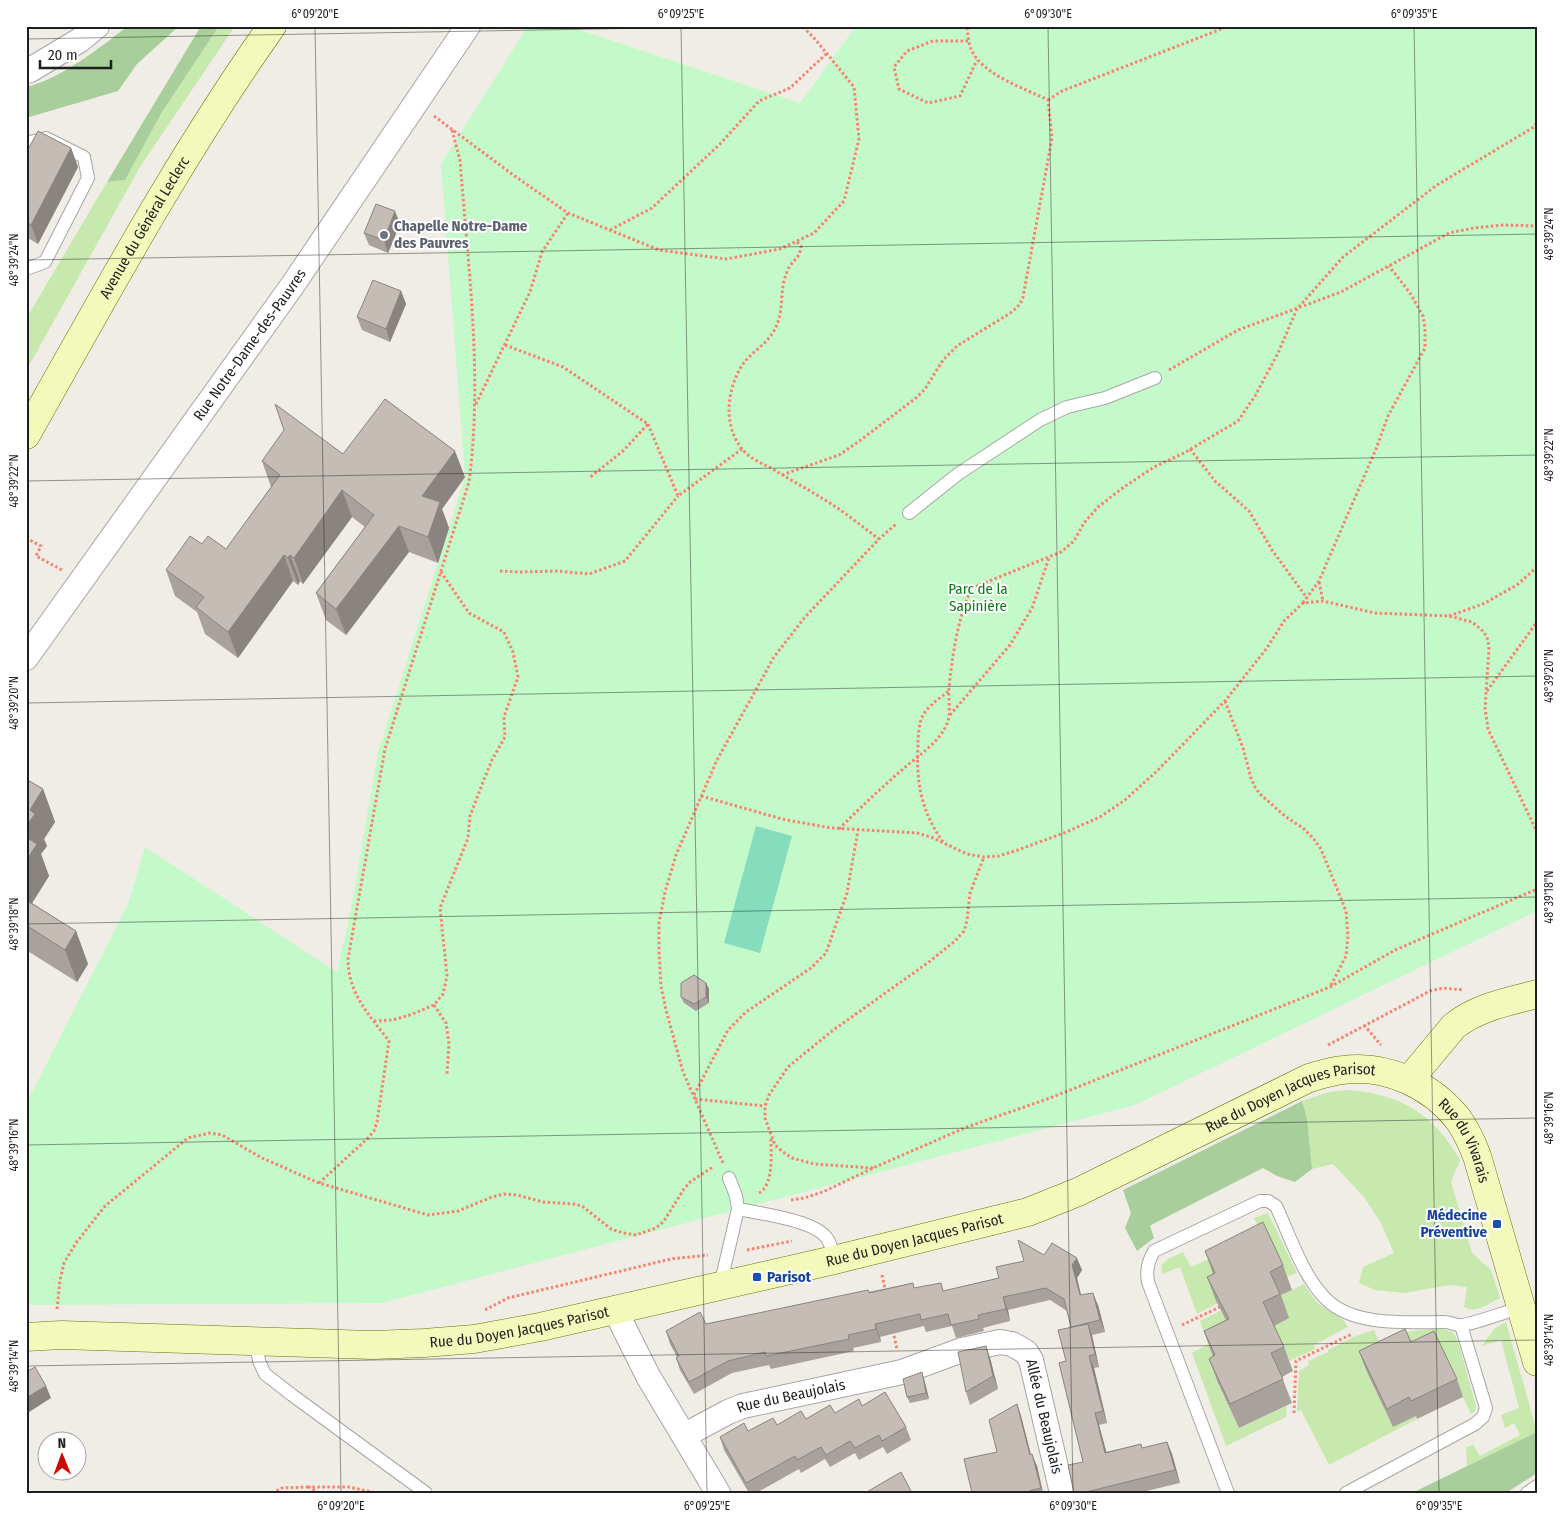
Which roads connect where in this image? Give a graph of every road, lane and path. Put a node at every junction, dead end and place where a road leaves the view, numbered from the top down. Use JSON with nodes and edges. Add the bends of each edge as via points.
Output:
{"nodes":[{"id":1,"x":97,"y":26,"type":"edge"},
{"id":2,"x":272,"y":26,"type":"edge"},
{"id":3,"x":468,"y":26,"type":"edge"},
{"id":4,"x":802,"y":26,"type":"edge"},
{"id":5,"x":967,"y":26,"type":"edge"},
{"id":6,"x":1228,"y":26,"type":"edge"},
{"id":7,"x":968,"y":41,"type":"junction"},
{"id":8,"x":826,"y":54,"type":"junction"},
{"id":9,"x":977,"y":60,"type":"junction"},
{"id":10,"x":26,"y":71,"type":"edge"},
{"id":11,"x":1048,"y":100,"type":"junction"},
{"id":12,"x":1537,"y":124,"type":"edge"},
{"id":13,"x":26,"y":143,"type":"edge"},
{"id":14,"x":568,"y":213,"type":"junction"},
{"id":15,"x":1537,"y":226,"type":"edge"},
{"id":16,"x":609,"y":230,"type":"junction"},
{"id":17,"x":797,"y":242,"type":"junction"},
{"id":18,"x":1389,"y":266,"type":"junction"},
{"id":19,"x":26,"y":269,"type":"edge"},
{"id":20,"x":1297,"y":309,"type":"junction"},
{"id":21,"x":504,"y":344,"type":"junction"},
{"id":22,"x":1155,"y":378,"type":"joint"},
{"id":23,"x":476,"y":404,"type":"junction"},
{"id":24,"x":648,"y":424,"type":"junction"},
{"id":25,"x":26,"y":435,"type":"edge"},
{"id":26,"x":742,"y":449,"type":"junction"},
{"id":27,"x":1190,"y":449,"type":"junction"},
{"id":28,"x":782,"y":475,"type":"junction"},
{"id":29,"x":589,"y":478,"type":"dead end"},
{"id":30,"x":678,"y":496,"type":"junction"},
{"id":31,"x":909,"y":513,"type":"dead end"},
{"id":32,"x":26,"y":538,"type":"edge"},
{"id":33,"x":1049,"y":557,"type":"junction"},
{"id":34,"x":1537,"y":567,"type":"edge"},
{"id":35,"x":63,"y":570,"type":"dead end"},
{"id":36,"x":500,"y":571,"type":"dead end"},
{"id":37,"x":441,"y":572,"type":"junction"},
{"id":38,"x":1319,"y":581,"type":"junction"},
{"id":39,"x":1307,"y":598,"type":"junction"},
{"id":40,"x":1323,"y":600,"type":"junction"},
{"id":41,"x":1303,"y":603,"type":"junction"},
{"id":42,"x":1449,"y":616,"type":"junction"},
{"id":43,"x":1537,"y":622,"type":"edge"},
{"id":44,"x":26,"y":658,"type":"edge"},
{"id":45,"x":949,"y":691,"type":"junction"},
{"id":46,"x":1486,"y":691,"type":"junction"},
{"id":47,"x":1225,"y":701,"type":"junction"},
{"id":48,"x":950,"y":715,"type":"junction"},
{"id":49,"x":917,"y":756,"type":"junction"},
{"id":50,"x":702,"y":796,"type":"junction"},
{"id":51,"x":840,"y":829,"type":"junction"},
{"id":52,"x":858,"y":830,"type":"junction"},
{"id":53,"x":1537,"y":832,"type":"edge"},
{"id":54,"x":945,"y":845,"type":"junction"},
{"id":55,"x":984,"y":857,"type":"junction"},
{"id":56,"x":1537,"y":889,"type":"edge"},
{"id":57,"x":1330,"y":987,"type":"junction"},
{"id":58,"x":1537,"y":994,"type":"edge"},
{"id":59,"x":434,"y":1005,"type":"junction"},
{"id":60,"x":373,"y":1021,"type":"junction"},
{"id":61,"x":447,"y":1074,"type":"dead end"},
{"id":62,"x":1410,"y":1080,"type":"junction"},
{"id":63,"x":694,"y":1098,"type":"junction"},
{"id":64,"x":765,"y":1106,"type":"junction"},
{"id":65,"x":770,"y":1135,"type":"junction"},
{"id":66,"x":714,"y":1167,"type":"dead end"},
{"id":67,"x":873,"y":1168,"type":"junction"},
{"id":68,"x":729,"y":1178,"type":"joint"},
{"id":69,"x":319,"y":1183,"type":"junction"},
{"id":70,"x":787,"y":1200,"type":"dead end"},
{"id":71,"x":738,"y":1207,"type":"junction"},
{"id":72,"x":877,"y":1250,"type":"junction"},
{"id":73,"x":834,"y":1260,"type":"junction"},
{"id":74,"x":720,"y":1286,"type":"junction"},
{"id":75,"x":886,"y":1297,"type":"edge"},
{"id":76,"x":1220,"y":1307,"type":"edge"},
{"id":77,"x":1522,"y":1307,"type":"junction"},
{"id":78,"x":617,"y":1311,"type":"junction"},
{"id":79,"x":57,"y":1317,"type":"dead end"},
{"id":80,"x":1379,"y":1321,"type":"junction"},
{"id":81,"x":892,"y":1325,"type":"edge"},
{"id":82,"x":1461,"y":1325,"type":"junction"},
{"id":83,"x":1167,"y":1332,"type":"junction"},
{"id":84,"x":26,"y":1337,"type":"edge"},
{"id":85,"x":256,"y":1341,"type":"junction"},
{"id":86,"x":1296,"y":1361,"type":"junction"},
{"id":87,"x":1537,"y":1362,"type":"edge"},
{"id":88,"x":1290,"y":1364,"type":"dead end"},
{"id":89,"x":902,"y":1372,"type":"junction"},
{"id":90,"x":1294,"y":1413,"type":"dead end"},
{"id":91,"x":685,"y":1435,"type":"junction"},
{"id":92,"x":1537,"y":1486,"type":"edge"},
{"id":93,"x":309,"y":1487,"type":"junction"},
{"id":94,"x":272,"y":1493,"type":"edge"},
{"id":95,"x":319,"y":1493,"type":"edge"},
{"id":96,"x":376,"y":1493,"type":"edge"},
{"id":97,"x":426,"y":1493,"type":"edge"},
{"id":98,"x":718,"y":1493,"type":"edge"},
{"id":99,"x":1062,"y":1493,"type":"edge"},
{"id":100,"x":1228,"y":1493,"type":"edge"},
{"id":101,"x":1346,"y":1493,"type":"edge"},
{"id":102,"x":1527,"y":1493,"type":"edge"}],
"edges":[{"from":1,"to":10,"type":"street","via":[[80,40]]},
{"from":2,"to":25,"type":"street","name":"Avenue du Général Leclerc","via":[[191,150]]},
{"from":3,"to":44,"type":"street","name":"Rue Notre-Dame-des-Pauvres","via":[[292,286]]},
{"from":4,"to":8,"type":"path"},
{"from":5,"to":7,"type":"path"},
{"from":6,"to":11,"type":"path","via":[[1062,91]]},
{"from":7,"to":9,"type":"path"},
{"from":7,"to":9,"type":"path","via":[[933,40],[906,51],[894,68],[899,89],[928,103],[960,96]]},
{"from":8,"to":16,"type":"path","via":[[790,88],[759,100],[720,144],[652,208]]},
{"from":8,"to":17,"type":"path","via":[[854,87],[858,139],[844,201],[814,233]]},
{"from":9,"to":11,"type":"path","via":[[988,71]]},
{"from":11,"to":28,"type":"path","via":[[1052,138],[1020,304],[957,346],[916,398],[858,442],[839,454]]},
{"from":12,"to":20,"type":"path","via":[[1437,185],[1343,257]]},
{"from":13,"to":19,"type":"lane","via":[[46,138],[84,157],[88,178],[45,262]]},
{"from":14,"to":16,"type":"path"},
{"from":14,"to":21,"type":"path","via":[[542,252],[530,292]]},
{"from":14,"to":23,"type":"path","via":[[452,130],[460,160]]},
{"from":15,"to":18,"type":"path","via":[[1504,225],[1449,233]]},
{"from":16,"to":17,"type":"path","via":[[659,250],[726,260],[780,249]]},
{"from":17,"to":26,"type":"path","via":[[801,246],[800,255],[787,270],[780,318],[772,335],[741,367],[733,386],[729,418],[732,433]]},
{"from":18,"to":20,"type":"path","via":[[1341,292]]},
{"from":18,"to":38,"type":"path","via":[[1410,293],[1422,316],[1425,348],[1388,416]]},
{"from":20,"to":22,"type":"path","via":[[1238,330]]},
{"from":20,"to":27,"type":"path","via":[[1255,396],[1238,421]]},
{"from":21,"to":23,"type":"path"},
{"from":21,"to":24,"type":"path","via":[[563,367]]},
{"from":22,"to":31,"type":"lane","via":[[1105,398],[1067,407],[1040,420],[958,474]]},
{"from":23,"to":37,"type":"path","via":[[469,482]]},
{"from":24,"to":29,"type":"path","via":[[623,451]]},
{"from":24,"to":30,"type":"path"},
{"from":26,"to":28,"type":"path","via":[[748,456]]},
{"from":26,"to":30,"type":"path"},
{"from":27,"to":33,"type":"path","via":[[1124,487],[1098,507],[1074,541]]},
{"from":27,"to":39,"type":"path","via":[[1215,481],[1249,512]]},
{"from":28,"to":50,"type":"path","via":[[823,499],[879,539],[805,617],[774,657],[717,760]]},
{"from":30,"to":36,"type":"path","via":[[625,561],[589,574],[558,570]]},
{"from":32,"to":35,"type":"path","via":[[41,546],[36,556]]},
{"from":33,"to":45,"type":"path","via":[[972,588],[965,602]]},
{"from":33,"to":48,"type":"path","via":[[1032,608],[1010,645]]},
{"from":34,"to":42,"type":"path","via":[[1517,585],[1483,604]]},
{"from":37,"to":59,"type":"path","via":[[469,614],[504,632],[513,652],[518,677],[504,717],[505,737],[492,760],[470,816],[468,838],[440,908],[447,976],[442,994]]},
{"from":37,"to":60,"type":"path","via":[[385,749],[348,959],[352,986]]},
{"from":38,"to":39,"type":"path"},
{"from":38,"to":40,"type":"path"},
{"from":39,"to":41,"type":"path"},
{"from":40,"to":41,"type":"path"},
{"from":40,"to":42,"type":"path","via":[[1375,613]]},
{"from":41,"to":47,"type":"path","via":[[1284,621]]},
{"from":42,"to":46,"type":"path","via":[[1472,622],[1488,640]]},
{"from":43,"to":46,"type":"path"},
{"from":45,"to":48,"type":"path"},
{"from":45,"to":49,"type":"path","via":[[923,716]]},
{"from":46,"to":53,"type":"path","via":[[1488,729]]},
{"from":47,"to":55,"type":"path","via":[[1125,800],[1100,817],[1018,850]]},
{"from":47,"to":57,"type":"path","via":[[1255,787],[1313,838],[1346,911],[1346,956]]},
{"from":48,"to":49,"type":"path","via":[[946,726]]},
{"from":49,"to":51,"type":"path"},
{"from":49,"to":54,"type":"path","via":[[923,802],[932,827]]},
{"from":50,"to":51,"type":"path","via":[[782,818]]},
{"from":50,"to":63,"type":"path","via":[[676,855],[659,923],[661,986],[671,1034]]},
{"from":51,"to":52,"type":"path"},
{"from":52,"to":54,"type":"path","via":[[917,833]]},
{"from":52,"to":63,"type":"path","via":[[847,893],[826,954],[811,968],[746,1012],[728,1030]]},
{"from":54,"to":55,"type":"path"},
{"from":55,"to":64,"type":"path","via":[[970,893],[964,931],[928,962],[788,1067]]},
{"from":56,"to":57,"type":"path","via":[[1395,950]]},
{"from":57,"to":67,"type":"path","via":[[1050,1098],[967,1127]]},
{"from":58,"to":62,"type":"street","via":[[1491,1006],[1462,1020]]},
{"from":59,"to":60,"type":"path","via":[[392,1020]]},
{"from":59,"to":61,"type":"path","via":[[446,1023],[450,1044]]},
{"from":60,"to":69,"type":"path","via":[[388,1041],[374,1131]]},
{"from":62,"to":72,"type":"street","name":"Rue du Doyen Jacques Parisot","via":[[1367,1070],[1343,1070],[1310,1078],[1028,1212]]},
{"from":62,"to":77,"type":"street","name":"Rue du Vivarais","via":[[1432,1094],[1457,1118],[1471,1142]]},
{"from":63,"to":64,"type":"path"},
{"from":63,"to":68,"type":"path"},
{"from":64,"to":65,"type":"path"},
{"from":65,"to":67,"type":"path","via":[[774,1145],[802,1162]]},
{"from":65,"to":71,"type":"path","via":[[767,1183],[762,1191]]},
{"from":66,"to":69,"type":"path","via":[[690,1182],[660,1224],[636,1235],[612,1229],[582,1206],[574,1204],[504,1194],[458,1211],[428,1215]]},
{"from":67,"to":70,"type":"path","via":[[823,1192]]},
{"from":68,"to":71,"type":"lane"},
{"from":69,"to":79,"type":"path","via":[[262,1158],[222,1135],[210,1133],[188,1138],[105,1206],[76,1243],[64,1263]]},
{"from":71,"to":73,"type":"lane","via":[[809,1225],[829,1241]]},
{"from":71,"to":74,"type":"lane"},
{"from":72,"to":73,"type":"street","name":"Rue du Doyen Jacques Parisot"},
{"from":72,"to":75,"type":"path"},
{"from":73,"to":74,"type":"street","name":"Rue du Doyen Jacques Parisot"},
{"from":74,"to":78,"type":"street","name":"Rue du Doyen Jacques Parisot"},
{"from":76,"to":83,"type":"path"},
{"from":77,"to":82,"type":"lane"},
{"from":77,"to":87,"type":"street","name":"Rue du Vivarais"},
{"from":78,"to":85,"type":"street","name":"Rue du Doyen Jacques Parisot","via":[[540,1328],[424,1343],[373,1345]]},
{"from":78,"to":91,"type":"street","via":[[648,1376]]},
{"from":80,"to":82,"type":"lane"},
{"from":80,"to":83,"type":"lane","via":[[1342,1310],[1328,1301],[1308,1275],[1276,1206],[1268,1200],[1154,1252],[1146,1270]]},
{"from":80,"to":86,"type":"path"},
{"from":81,"to":89,"type":"path"},
{"from":82,"to":101,"type":"lane","via":[[1486,1408],[1483,1417]]},
{"from":83,"to":100,"type":"lane"},
{"from":84,"to":85,"type":"street","name":"Rue du Doyen Jacques Parisot","via":[[61,1335]]},
{"from":85,"to":97,"type":"lane","via":[[265,1374]]},
{"from":86,"to":88,"type":"path"},
{"from":86,"to":90,"type":"path"},
{"from":89,"to":91,"type":"street","name":"Rue du Beaujolais","via":[[743,1406]]},
{"from":89,"to":99,"type":"street","name":"Allée du Beaujolais","via":[[962,1350],[1000,1342],[1026,1352],[1031,1360]]},
{"from":91,"to":98,"type":"street"},
{"from":92,"to":102,"type":"lane"},
{"from":93,"to":94,"type":"path","via":[[282,1488]]},
{"from":93,"to":95,"type":"path"},
{"from":93,"to":96,"type":"path","via":[[349,1487]]}]}
